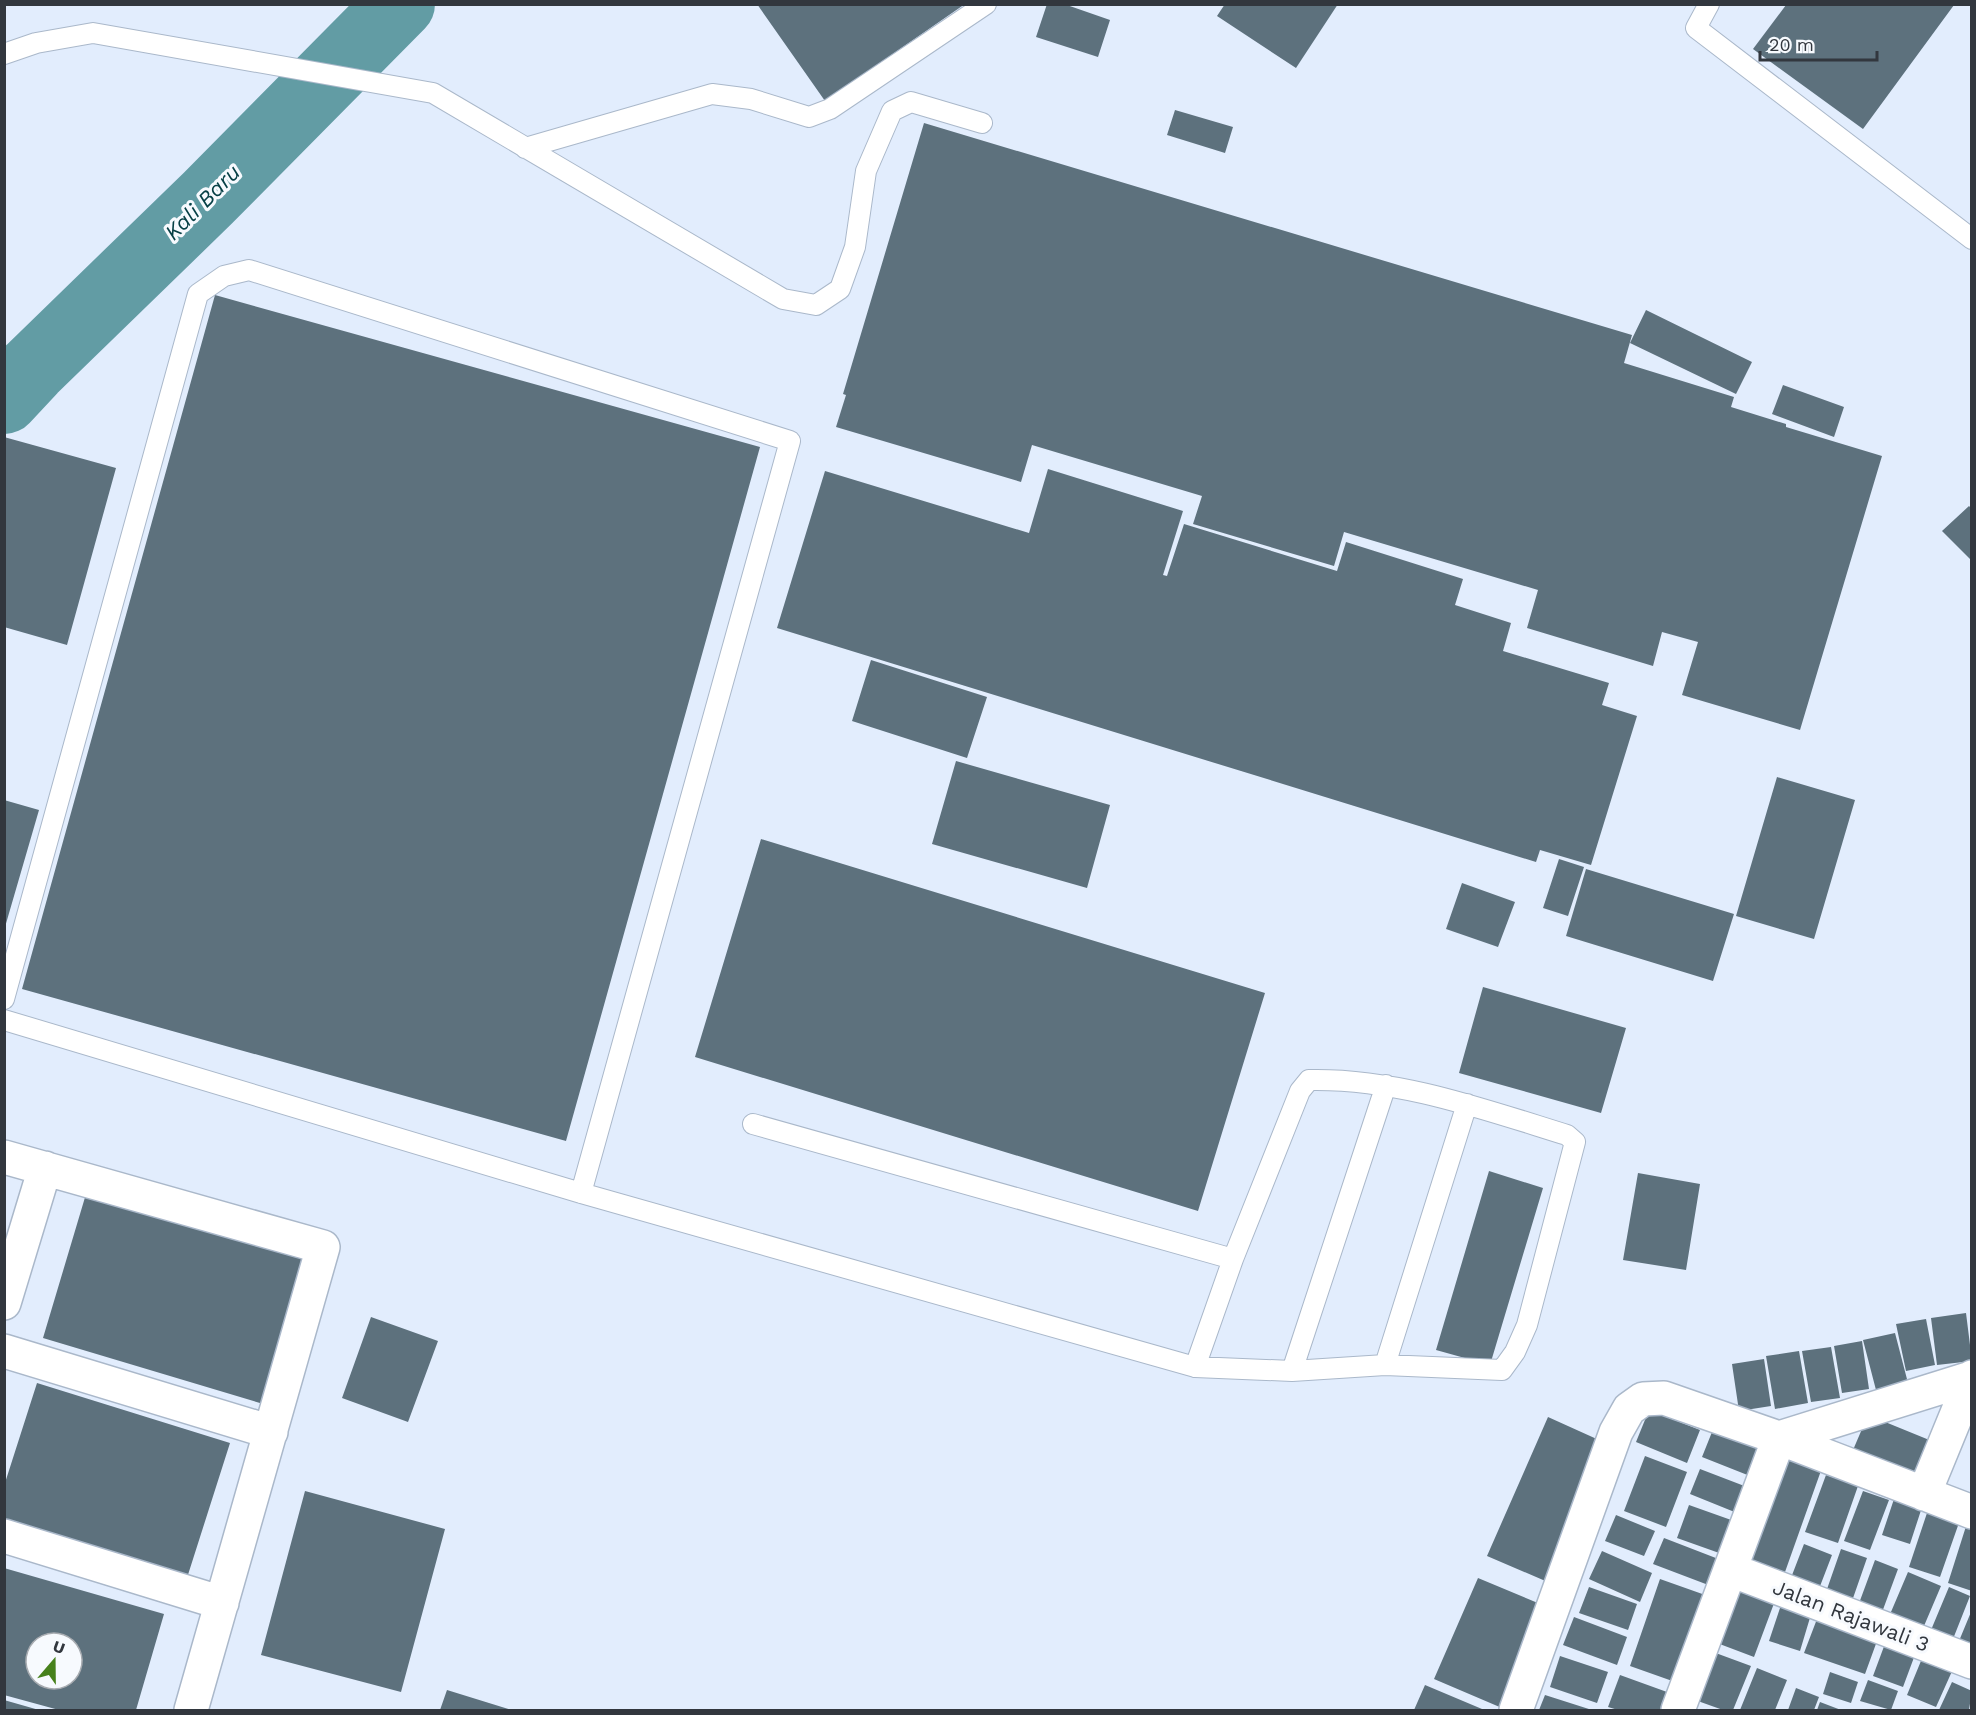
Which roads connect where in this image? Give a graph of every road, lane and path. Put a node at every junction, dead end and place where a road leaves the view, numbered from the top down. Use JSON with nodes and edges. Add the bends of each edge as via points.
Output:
{"nodes":[{"id":1,"x":986,"y":4,"type":"edge"},
{"id":2,"x":1710,"y":4,"type":"edge"},
{"id":3,"x":4,"y":54,"type":"edge"},
{"id":4,"x":982,"y":123,"type":"dead end"},
{"id":5,"x":525,"y":148,"type":"junction"},
{"id":6,"x":1971,"y":239,"type":"edge"},
{"id":7,"x":4,"y":999,"type":"edge"},
{"id":8,"x":4,"y":1020,"type":"edge"},
{"id":9,"x":1386,"y":1085,"type":"junction"},
{"id":10,"x":1467,"y":1104,"type":"junction"},
{"id":11,"x":753,"y":1124,"type":"dead end"},
{"id":12,"x":4,"y":1157,"type":"edge"},
{"id":13,"x":45,"y":1168,"type":"junction"},
{"id":14,"x":581,"y":1193,"type":"junction"},
{"id":15,"x":1233,"y":1259,"type":"junction"},
{"id":16,"x":4,"y":1303,"type":"edge"},
{"id":17,"x":4,"y":1352,"type":"edge"},
{"id":18,"x":1385,"y":1365,"type":"junction"},
{"id":19,"x":1195,"y":1367,"type":"junction"},
{"id":20,"x":1292,"y":1371,"type":"junction"},
{"id":21,"x":1971,"y":1378,"type":"edge"},
{"id":22,"x":271,"y":1432,"type":"junction"},
{"id":23,"x":1779,"y":1437,"type":"junction"},
{"id":24,"x":1924,"y":1494,"type":"junction"},
{"id":25,"x":1971,"y":1512,"type":"edge"},
{"id":26,"x":4,"y":1536,"type":"edge"},
{"id":27,"x":1731,"y":1570,"type":"junction"},
{"id":28,"x":222,"y":1603,"type":"junction"},
{"id":29,"x":1971,"y":1662,"type":"edge"},
{"id":30,"x":191,"y":1710,"type":"edge"},
{"id":31,"x":1516,"y":1710,"type":"edge"},
{"id":32,"x":1678,"y":1710,"type":"edge"}],
"edges":[{"from":1,"to":5,"type":"lane","via":[[830,109],[809,117],[750,99],[712,94]]},
{"from":2,"to":6,"type":"lane","via":[[1696,28]]},
{"from":3,"to":5,"type":"lane","via":[[93,33],[433,93]]},
{"from":4,"to":5,"type":"lane","via":[[911,102],[892,111],[866,171],[855,248],[840,289],[816,305],[783,299]]},
{"from":7,"to":14,"type":"lane","via":[[198,294],[224,276],[249,270],[790,441]]},
{"from":8,"to":14,"type":"lane"},
{"from":9,"to":10,"type":"lane"},
{"from":9,"to":15,"type":"lane","via":[[1309,1080],[1300,1091]]},
{"from":9,"to":20,"type":"lane"},
{"from":10,"to":18,"type":"lane"},
{"from":10,"to":18,"type":"lane","via":[[1567,1135],[1575,1142],[1527,1325],[1502,1370]]},
{"from":11,"to":15,"type":"lane"},
{"from":12,"to":13,"type":"street"},
{"from":13,"to":16,"type":"street"},
{"from":13,"to":22,"type":"street","via":[[323,1247]]},
{"from":14,"to":19,"type":"lane"},
{"from":15,"to":19,"type":"lane"},
{"from":17,"to":22,"type":"street"},
{"from":18,"to":20,"type":"lane"},
{"from":19,"to":20,"type":"lane"},
{"from":21,"to":23,"type":"street"},
{"from":21,"to":24,"type":"street"},
{"from":22,"to":28,"type":"street"},
{"from":23,"to":24,"type":"street"},
{"from":23,"to":27,"type":"street"},
{"from":23,"to":31,"type":"street","via":[[1665,1398],[1643,1399],[1629,1409],[1616,1432]]},
{"from":24,"to":25,"type":"street"},
{"from":26,"to":28,"type":"street"},
{"from":27,"to":29,"type":"street","name":"Jalan Rajawali 3"},
{"from":27,"to":32,"type":"street"},
{"from":28,"to":30,"type":"street"}]}
